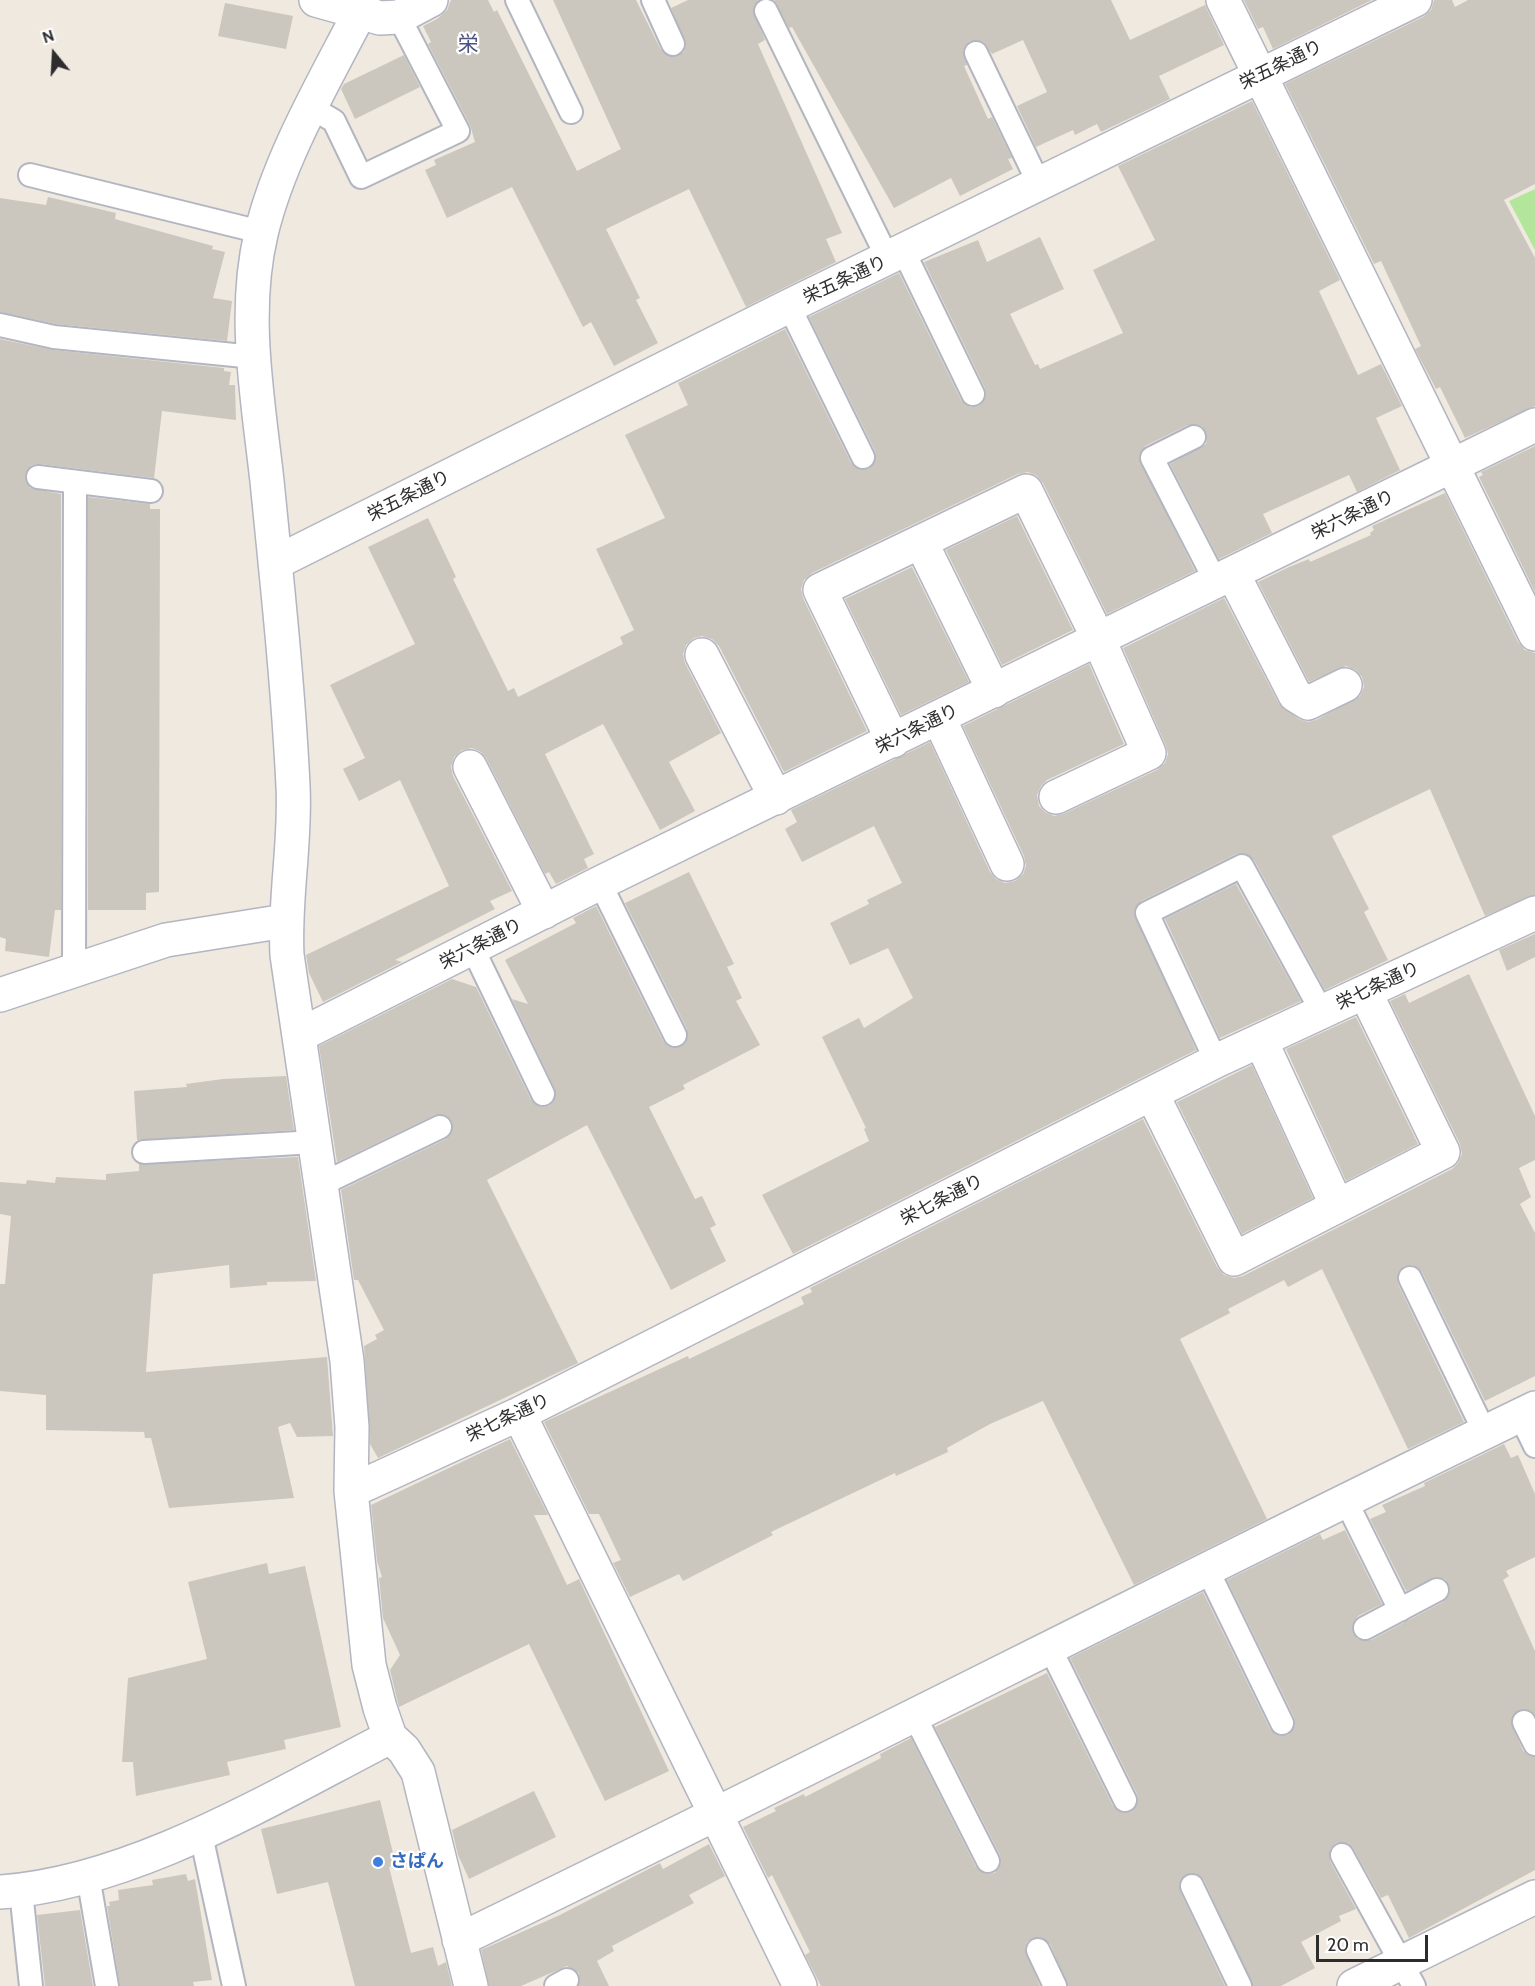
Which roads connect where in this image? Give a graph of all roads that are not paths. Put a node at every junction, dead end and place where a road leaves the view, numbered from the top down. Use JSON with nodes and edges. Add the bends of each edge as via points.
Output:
{"nodes":[{"id":1,"x":316,"y":0,"type":"edge"},
{"id":2,"x":431,"y":0,"type":"edge"},
{"id":3,"x":517,"y":0,"type":"edge"},
{"id":4,"x":653,"y":0,"type":"edge"},
{"id":5,"x":1223,"y":0,"type":"edge"},
{"id":6,"x":1415,"y":0,"type":"edge"},
{"id":7,"x":361,"y":6,"type":"edge"},
{"id":8,"x":766,"y":10,"type":"dead end"},
{"id":9,"x":399,"y":17,"type":"junction"},
{"id":10,"x":673,"y":44,"type":"dead end"},
{"id":11,"x":976,"y":54,"type":"dead end"},
{"id":12,"x":1260,"y":75,"type":"junction"},
{"id":13,"x":312,"y":108,"type":"junction"},
{"id":14,"x":571,"y":112,"type":"dead end"},
{"id":15,"x":30,"y":175,"type":"dead end"},
{"id":16,"x":1039,"y":184,"type":"junction"},
{"id":17,"x":261,"y":232,"type":"junction"},
{"id":18,"x":896,"y":255,"type":"junction"},
{"id":19,"x":789,"y":306,"type":"junction"},
{"id":20,"x":0,"y":325,"type":"edge"},
{"id":21,"x":254,"y":357,"type":"junction"},
{"id":22,"x":973,"y":394,"type":"dead end"},
{"id":23,"x":1535,"y":425,"type":"edge"},
{"id":24,"x":1194,"y":437,"type":"dead end"},
{"id":25,"x":863,"y":457,"type":"dead end"},
{"id":26,"x":1453,"y":465,"type":"junction"},
{"id":27,"x":38,"y":477,"type":"dead end"},
{"id":28,"x":75,"y":482,"type":"junction"},
{"id":29,"x":151,"y":491,"type":"dead end"},
{"id":30,"x":921,"y":542,"type":"junction"},
{"id":31,"x":275,"y":563,"type":"junction"},
{"id":32,"x":1225,"y":578,"type":"junction"},
{"id":33,"x":1533,"y":627,"type":"edge"},
{"id":34,"x":1099,"y":640,"type":"junction"},
{"id":35,"x":702,"y":655,"type":"dead end"},
{"id":36,"x":1345,"y":685,"type":"dead end"},
{"id":37,"x":994,"y":692,"type":"junction"},
{"id":38,"x":939,"y":718,"type":"junction"},
{"id":39,"x":892,"y":741,"type":"junction"},
{"id":40,"x":470,"y":767,"type":"dead end"},
{"id":41,"x":1056,"y":797,"type":"dead end"},
{"id":42,"x":776,"y":798,"type":"junction"},
{"id":43,"x":1006,"y":864,"type":"dead end"},
{"id":44,"x":600,"y":883,"type":"junction"},
{"id":45,"x":544,"y":912,"type":"junction"},
{"id":46,"x":1535,"y":913,"type":"edge"},
{"id":47,"x":285,"y":921,"type":"junction"},
{"id":48,"x":473,"y":949,"type":"junction"},
{"id":49,"x":74,"y":971,"type":"junction"},
{"id":50,"x":1365,"y":992,"type":"junction"},
{"id":51,"x":0,"y":995,"type":"edge"},
{"id":52,"x":1322,"y":1012,"type":"junction"},
{"id":53,"x":300,"y":1035,"type":"junction"},
{"id":54,"x":675,"y":1035,"type":"dead end"},
{"id":55,"x":1261,"y":1041,"type":"junction"},
{"id":56,"x":1216,"y":1061,"type":"junction"},
{"id":57,"x":543,"y":1094,"type":"dead end"},
{"id":58,"x":1152,"y":1094,"type":"junction"},
{"id":59,"x":440,"y":1127,"type":"dead end"},
{"id":60,"x":315,"y":1142,"type":"junction"},
{"id":61,"x":144,"y":1152,"type":"dead end"},
{"id":62,"x":320,"y":1185,"type":"junction"},
{"id":63,"x":1337,"y":1206,"type":"junction"},
{"id":64,"x":1410,"y":1278,"type":"dead end"},
{"id":65,"x":1528,"y":1411,"type":"edge"},
{"id":66,"x":519,"y":1414,"type":"junction"},
{"id":67,"x":1485,"y":1433,"type":"junction"},
{"id":68,"x":1535,"y":1446,"type":"edge"},
{"id":69,"x":351,"y":1491,"type":"junction"},
{"id":70,"x":1346,"y":1501,"type":"junction"},
{"id":71,"x":1207,"y":1569,"type":"junction"},
{"id":72,"x":1437,"y":1590,"type":"dead end"},
{"id":73,"x":1400,"y":1610,"type":"junction"},
{"id":74,"x":1365,"y":1628,"type":"dead end"},
{"id":75,"x":1050,"y":1648,"type":"junction"},
{"id":76,"x":914,"y":1715,"type":"junction"},
{"id":77,"x":1524,"y":1722,"type":"dead end"},
{"id":78,"x":1281,"y":1724,"type":"dead end"},
{"id":79,"x":390,"y":1737,"type":"junction"},
{"id":80,"x":1535,"y":1744,"type":"edge"},
{"id":81,"x":1125,"y":1800,"type":"dead end"},
{"id":82,"x":716,"y":1816,"type":"junction"},
{"id":83,"x":201,"y":1835,"type":"junction"},
{"id":84,"x":1342,"y":1855,"type":"dead end"},
{"id":85,"x":988,"y":1862,"type":"dead end"},
{"id":86,"x":88,"y":1876,"type":"junction"},
{"id":87,"x":1192,"y":1886,"type":"dead end"},
{"id":88,"x":11,"y":1891,"type":"edge"},
{"id":89,"x":1535,"y":1898,"type":"edge"},
{"id":90,"x":459,"y":1940,"type":"junction"},
{"id":91,"x":1038,"y":1950,"type":"dead end"},
{"id":92,"x":1408,"y":1974,"type":"edge"},
{"id":93,"x":32,"y":1986,"type":"edge"},
{"id":94,"x":106,"y":1986,"type":"edge"},
{"id":95,"x":234,"y":1986,"type":"edge"},
{"id":96,"x":471,"y":1986,"type":"edge"},
{"id":97,"x":800,"y":1986,"type":"edge"},
{"id":98,"x":1055,"y":1986,"type":"edge"},
{"id":99,"x":1240,"y":1986,"type":"edge"},
{"id":100,"x":1354,"y":1986,"type":"edge"}],
"edges":[{"from":1,"to":7,"type":"street"},
{"from":2,"to":9,"type":"street"},
{"from":3,"to":14,"type":"lane"},
{"from":4,"to":10,"type":"lane"},
{"from":5,"to":12,"type":"street"},
{"from":6,"to":12,"type":"street","name":"栄五条通り"},
{"from":7,"to":9,"type":"street","via":[[380,18]]},
{"from":7,"to":13,"type":"street"},
{"from":8,"to":18,"type":"lane"},
{"from":9,"to":13,"type":"lane","via":[[459,131],[361,177],[334,121]]},
{"from":11,"to":16,"type":"lane"},
{"from":12,"to":16,"type":"street","name":"栄五条通り"},
{"from":12,"to":26,"type":"street"},
{"from":13,"to":17,"type":"street","via":[[281,174]]},
{"from":15,"to":17,"type":"lane"},
{"from":16,"to":18,"type":"street","name":"栄五条通り"},
{"from":17,"to":21,"type":"street","via":[[255,266]]},
{"from":18,"to":19,"type":"street","name":"栄五条通り"},
{"from":18,"to":22,"type":"lane"},
{"from":19,"to":25,"type":"lane"},
{"from":19,"to":31,"type":"street","name":"栄五条通り"},
{"from":20,"to":21,"type":"lane","via":[[54,337]]},
{"from":21,"to":31,"type":"street"},
{"from":23,"to":26,"type":"street","name":"栄六条通り"},
{"from":24,"to":32,"type":"lane","via":[[1152,458]]},
{"from":26,"to":32,"type":"street","name":"栄六条通り"},
{"from":26,"to":33,"type":"street"},
{"from":27,"to":28,"type":"lane"},
{"from":28,"to":29,"type":"lane"},
{"from":28,"to":49,"type":"lane"},
{"from":30,"to":34,"type":"street","via":[[1026,491]]},
{"from":30,"to":37,"type":"street"},
{"from":30,"to":39,"type":"street","via":[[820,590]]},
{"from":31,"to":47,"type":"street","via":[[293,788]]},
{"from":32,"to":34,"type":"street","name":"栄六条通り"},
{"from":32,"to":36,"type":"street","via":[[1295,695],[1308,703]]},
{"from":34,"to":37,"type":"street","name":"栄六条通り"},
{"from":34,"to":41,"type":"street","via":[[1149,753]]},
{"from":35,"to":42,"type":"street"},
{"from":37,"to":38,"type":"street","name":"栄六条通り"},
{"from":38,"to":39,"type":"street","name":"栄六条通り"},
{"from":38,"to":43,"type":"street"},
{"from":39,"to":42,"type":"street","name":"栄六条通り"},
{"from":40,"to":45,"type":"street"},
{"from":42,"to":44,"type":"street","name":"栄六条通り"},
{"from":44,"to":45,"type":"street","name":"栄六条通り"},
{"from":44,"to":54,"type":"lane"},
{"from":45,"to":48,"type":"street","name":"栄六条通り"},
{"from":46,"to":50,"type":"street","name":"栄七条通り"},
{"from":47,"to":49,"type":"street","via":[[166,940]]},
{"from":47,"to":53,"type":"street","via":[[286,955]]},
{"from":48,"to":53,"type":"street","name":"栄六条通り"},
{"from":48,"to":57,"type":"lane"},
{"from":49,"to":51,"type":"street"},
{"from":50,"to":52,"type":"street","name":"栄七条通り"},
{"from":50,"to":63,"type":"street","via":[[1443,1152]]},
{"from":52,"to":55,"type":"street","name":"栄七条通り"},
{"from":52,"to":56,"type":"lane","via":[[1242,866],[1147,913]]},
{"from":53,"to":60,"type":"street"},
{"from":55,"to":56,"type":"street","name":"栄七条通り"},
{"from":55,"to":63,"type":"street"},
{"from":56,"to":58,"type":"street","name":"栄七条通り"},
{"from":58,"to":63,"type":"street","via":[[1234,1259]]},
{"from":58,"to":66,"type":"street","name":"栄七条通り"},
{"from":59,"to":62,"type":"lane"},
{"from":60,"to":61,"type":"lane"},
{"from":60,"to":62,"type":"street"},
{"from":62,"to":69,"type":"street","via":[[347,1361]]},
{"from":64,"to":67,"type":"lane"},
{"from":65,"to":67,"type":"street"},
{"from":65,"to":68,"type":"lane"},
{"from":66,"to":69,"type":"street","name":"栄七条通り"},
{"from":66,"to":82,"type":"street"},
{"from":67,"to":70,"type":"street"},
{"from":69,"to":79,"type":"street","via":[[369,1665]]},
{"from":70,"to":71,"type":"street"},
{"from":70,"to":73,"type":"lane"},
{"from":71,"to":75,"type":"street"},
{"from":71,"to":78,"type":"lane"},
{"from":72,"to":73,"type":"lane"},
{"from":73,"to":74,"type":"lane"},
{"from":75,"to":76,"type":"street"},
{"from":75,"to":81,"type":"lane"},
{"from":76,"to":82,"type":"street"},
{"from":76,"to":85,"type":"lane"},
{"from":77,"to":80,"type":"lane"},
{"from":79,"to":83,"type":"street"},
{"from":79,"to":90,"type":"street","via":[[418,1772]]},
{"from":82,"to":90,"type":"street"},
{"from":82,"to":97,"type":"street"},
{"from":83,"to":86,"type":"street"},
{"from":83,"to":95,"type":"lane"},
{"from":84,"to":92,"type":"lane"},
{"from":86,"to":88,"type":"street"},
{"from":86,"to":94,"type":"lane"},
{"from":87,"to":99,"type":"lane"},
{"from":88,"to":93,"type":"lane"},
{"from":89,"to":92,"type":"street"},
{"from":90,"to":96,"type":"street"},
{"from":91,"to":98,"type":"lane"},
{"from":92,"to":100,"type":"street"}]}
